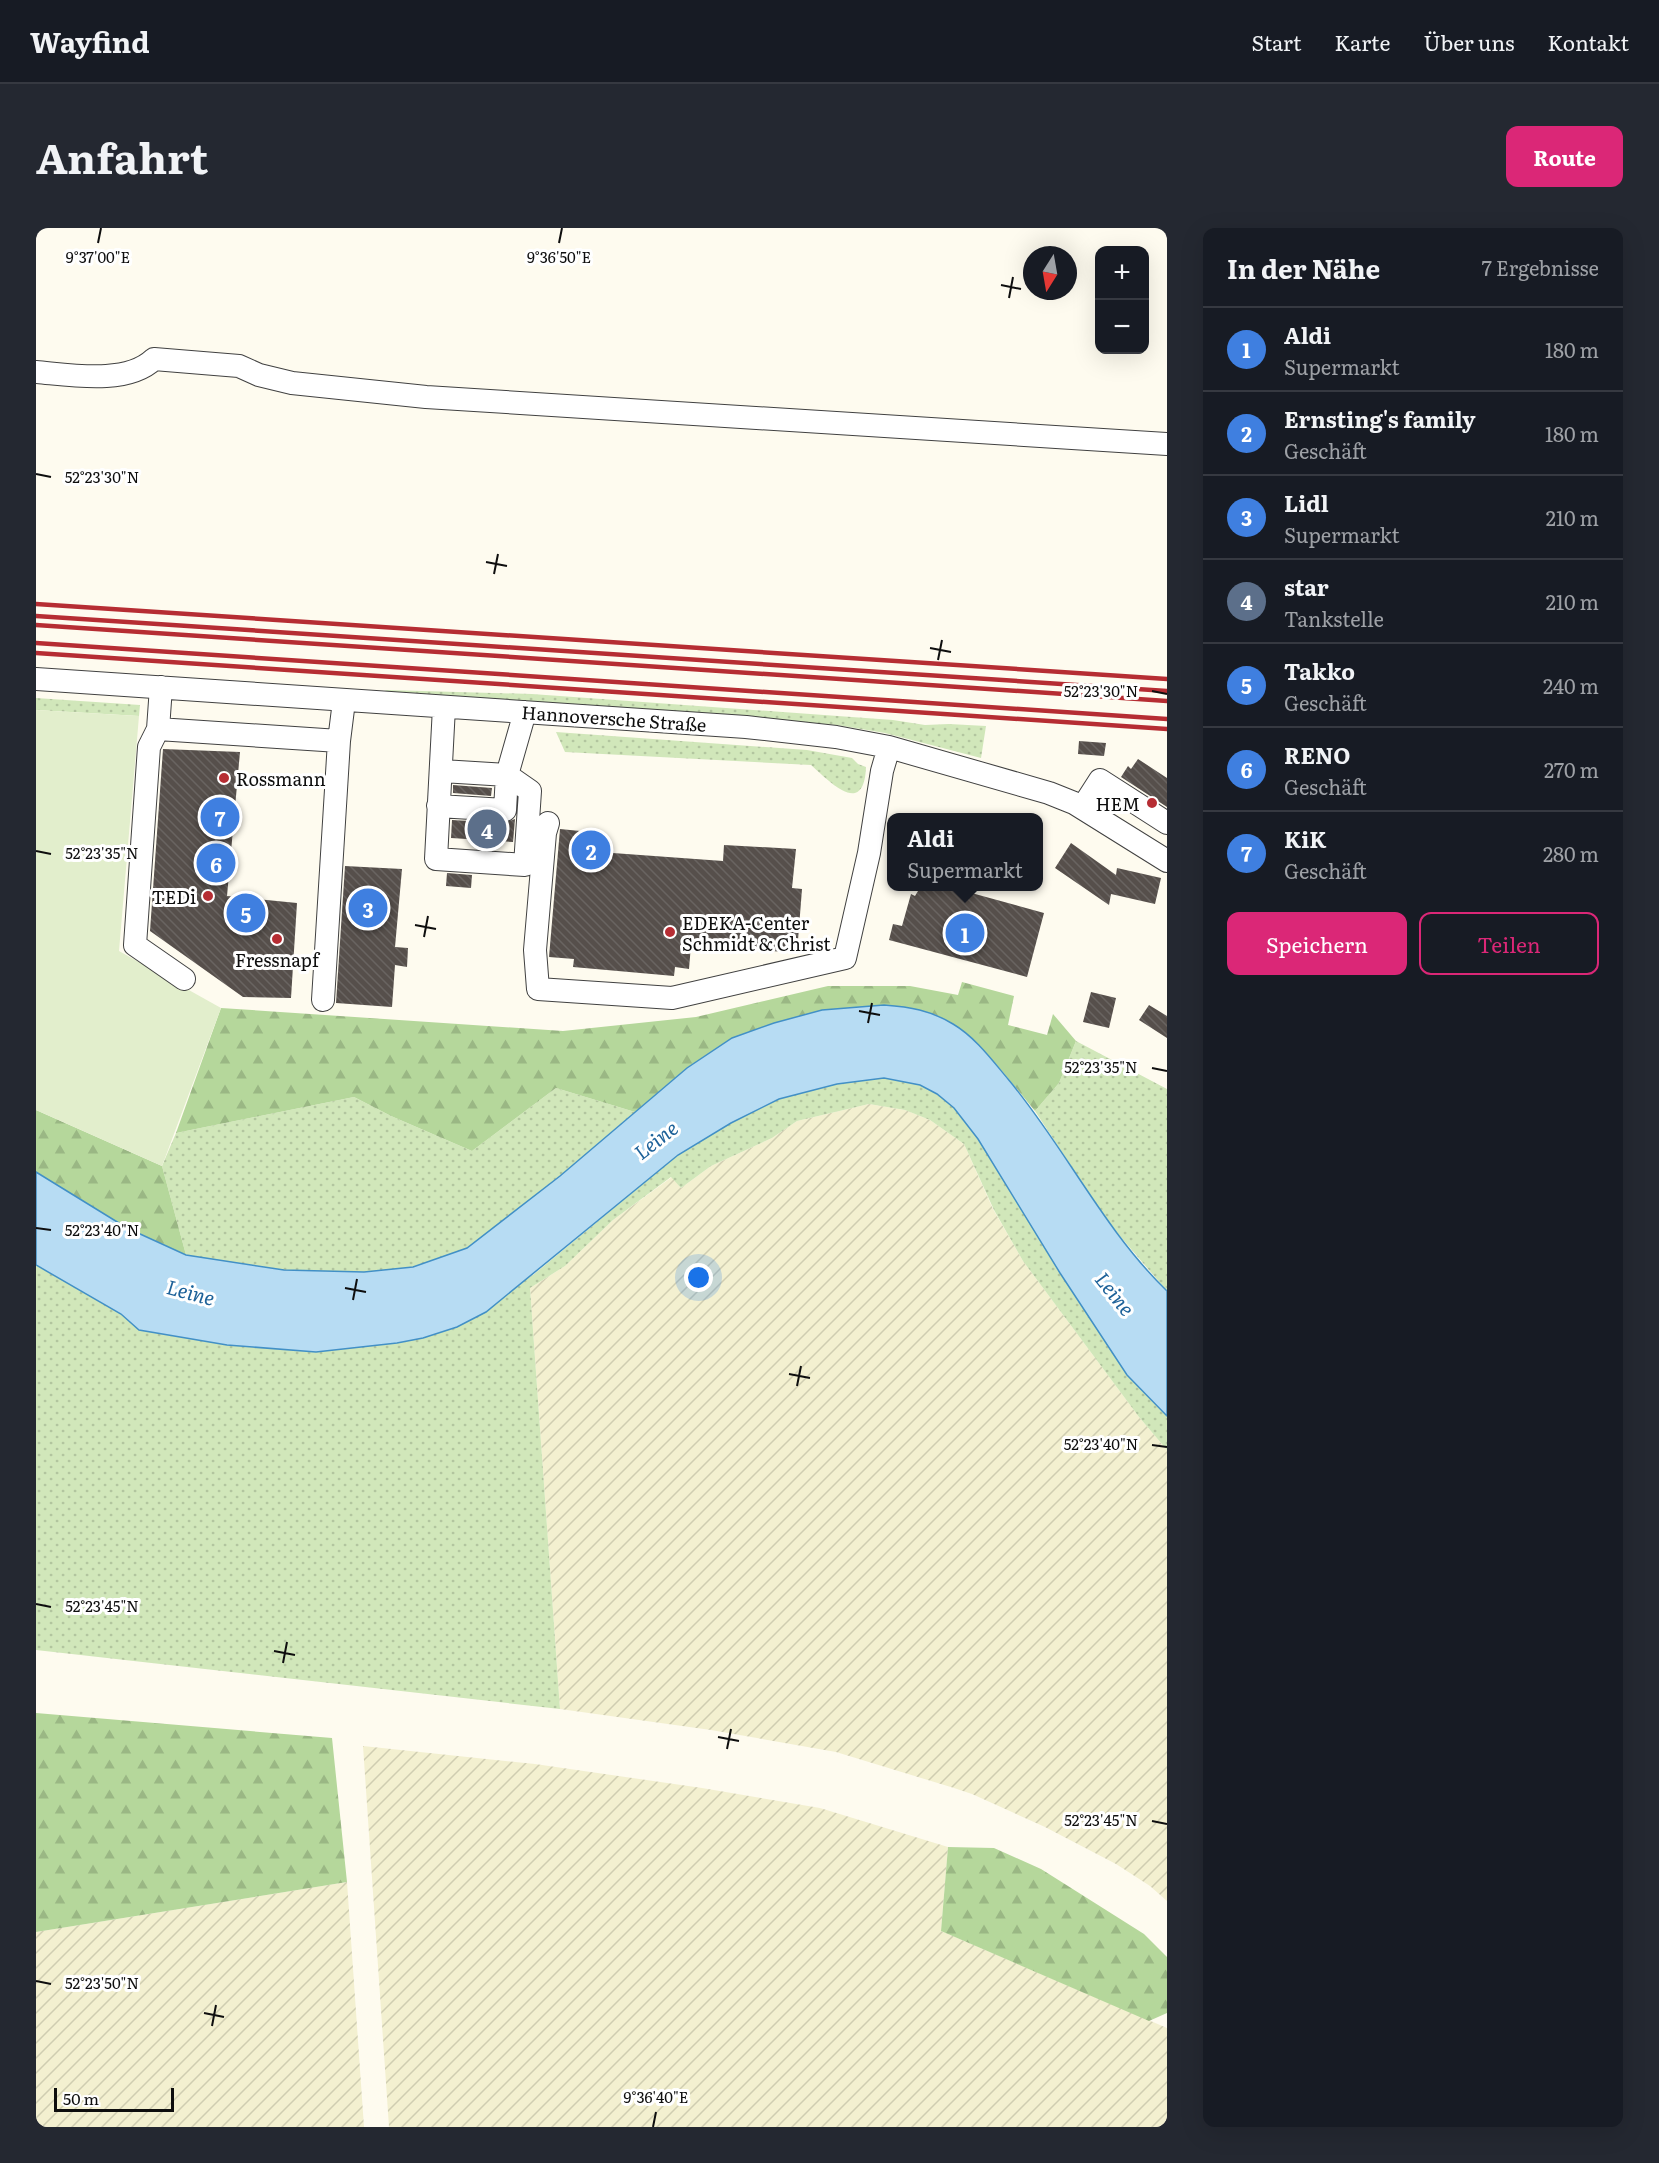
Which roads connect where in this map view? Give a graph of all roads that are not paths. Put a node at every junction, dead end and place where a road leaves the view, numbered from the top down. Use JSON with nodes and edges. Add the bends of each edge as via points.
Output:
{"nodes":[{"id":1,"x":36,"y":372,"type":"edge"},
{"id":2,"x":1167,"y":444,"type":"edge"},
{"id":3,"x":36,"y":679,"type":"edge"},
{"id":4,"x":161,"y":687,"type":"junction"},
{"id":5,"x":344,"y":701,"type":"junction"},
{"id":6,"x":444,"y":707,"type":"junction"},
{"id":7,"x":525,"y":712,"type":"junction"},
{"id":8,"x":158,"y":729,"type":"junction"},
{"id":9,"x":339,"y":741,"type":"junction"},
{"id":10,"x":889,"y":747,"type":"junction"},
{"id":11,"x":507,"y":785,"type":"junction"},
{"id":12,"x":440,"y":789,"type":"junction"},
{"id":13,"x":1082,"y":808,"type":"junction"},
{"id":14,"x":548,"y":823,"type":"dead end"},
{"id":15,"x":1167,"y":823,"type":"edge"},
{"id":16,"x":1167,"y":861,"type":"edge"},
{"id":17,"x":184,"y":979,"type":"dead end"},
{"id":18,"x":323,"y":1000,"type":"dead end"}],
"edges":[{"from":1,"to":2,"type":"street","via":[[127,374],[145,368],[154,359],[239,366],[292,383],[426,397]]},
{"from":3,"to":4,"type":"street","name":"Hannoversche Straße"},
{"from":4,"to":5,"type":"street","name":"Hannoversche Straße"},
{"from":4,"to":8,"type":"street"},
{"from":5,"to":6,"type":"street","name":"Hannoversche Straße"},
{"from":5,"to":9,"type":"street"},
{"from":6,"to":7,"type":"street","name":"Hannoversche Straße"},
{"from":6,"to":12,"type":"street"},
{"from":7,"to":10,"type":"street","name":"Hannoversche Straße","via":[[746,727]]},
{"from":7,"to":11,"type":"street"},
{"from":8,"to":9,"type":"street"},
{"from":8,"to":17,"type":"street","via":[[148,747],[135,945]]},
{"from":9,"to":18,"type":"street"},
{"from":10,"to":13,"type":"street","name":"Hannoversche Straße","via":[[1049,793]]},
{"from":10,"to":14,"type":"street","via":[[846,958],[672,998],[538,989],[535,950]]},
{"from":11,"to":12,"type":"street"},
{"from":11,"to":12,"type":"street","via":[[505,810]]},
{"from":11,"to":12,"type":"street","via":[[530,791],[525,865],[436,859]]},
{"from":13,"to":15,"type":"street","via":[[1100,780]]},
{"from":13,"to":16,"type":"street","name":"Hannoversche Straße"}]}
